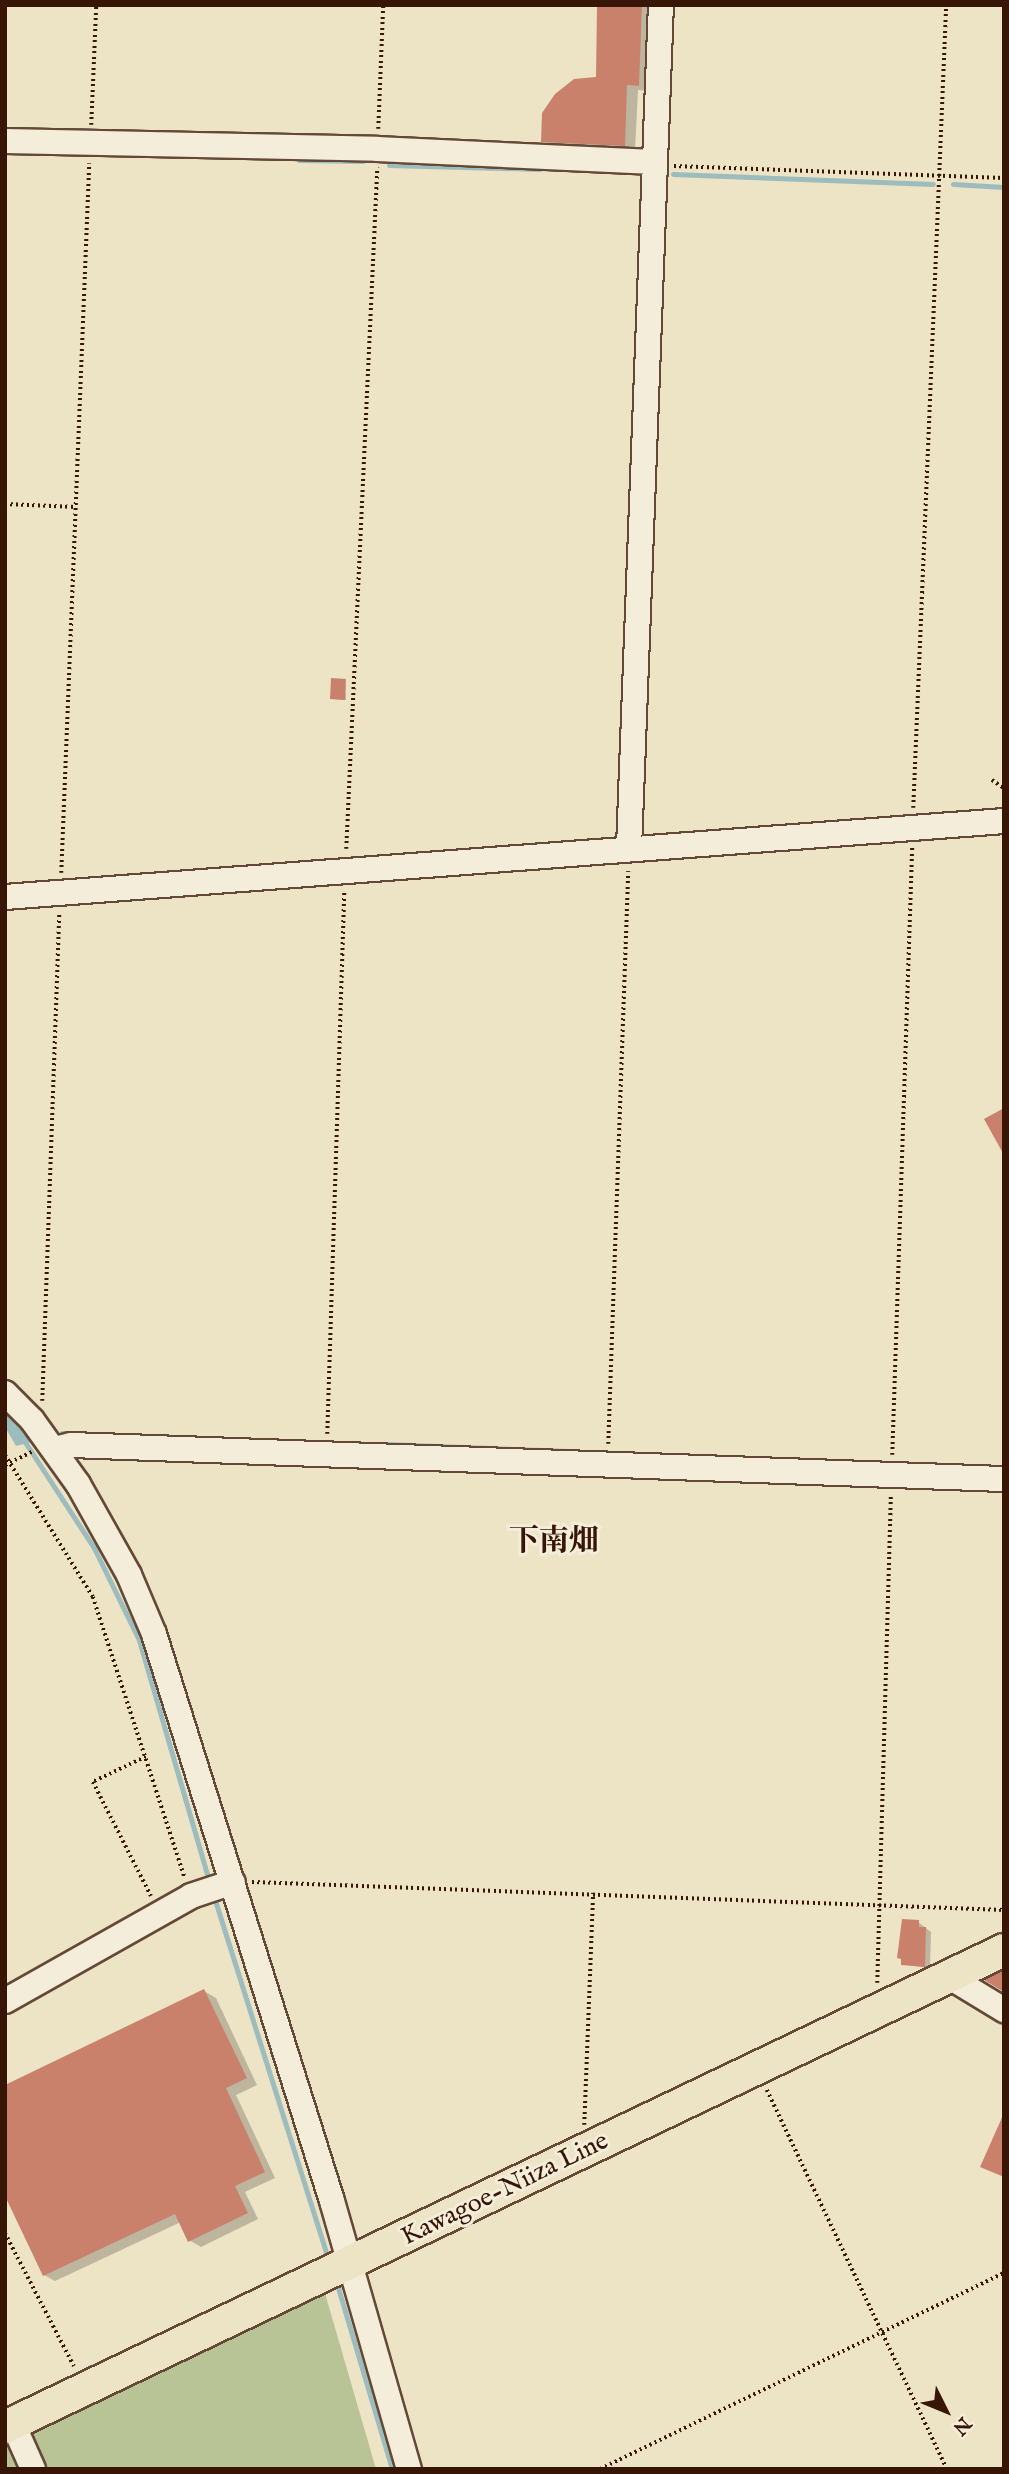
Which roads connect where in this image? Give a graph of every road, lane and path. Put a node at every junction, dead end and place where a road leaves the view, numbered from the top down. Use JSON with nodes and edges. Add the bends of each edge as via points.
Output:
{"nodes":[{"id":1,"x":96,"y":5,"type":"edge"},
{"id":2,"x":383,"y":5,"type":"edge"},
{"id":3,"x":661,"y":5,"type":"edge"},
{"id":4,"x":946,"y":5,"type":"edge"},
{"id":5,"x":5,"y":141,"type":"edge"},
{"id":6,"x":377,"y":149,"type":"junction"},
{"id":7,"x":89,"y":151,"type":"junction"},
{"id":8,"x":654,"y":164,"type":"junction"},
{"id":9,"x":937,"y":176,"type":"junction"},
{"id":10,"x":1004,"y":178,"type":"edge"},
{"id":11,"x":5,"y":504,"type":"edge"},
{"id":12,"x":76,"y":507,"type":"junction"},
{"id":13,"x":992,"y":780,"type":"dead end"},
{"id":14,"x":1004,"y":788,"type":"edge"},
{"id":15,"x":1004,"y":821,"type":"edge"},
{"id":16,"x":912,"y":828,"type":"junction"},
{"id":17,"x":629,"y":848,"type":"junction"},
{"id":18,"x":345,"y":870,"type":"junction"},
{"id":19,"x":60,"y":892,"type":"junction"},
{"id":20,"x":5,"y":897,"type":"edge"},
{"id":21,"x":5,"y":1393,"type":"edge"},
{"id":22,"x":32,"y":1420,"type":"junction"},
{"id":23,"x":55,"y":1449,"type":"junction"},
{"id":24,"x":5,"y":1455,"type":"edge"},
{"id":25,"x":326,"y":1455,"type":"junction"},
{"id":26,"x":11,"y":1462,"type":"junction"},
{"id":27,"x":607,"y":1464,"type":"junction"},
{"id":28,"x":5,"y":1465,"type":"edge"},
{"id":29,"x":892,"y":1475,"type":"junction"},
{"id":30,"x":1004,"y":1479,"type":"edge"},
{"id":31,"x":146,"y":1757,"type":"junction"},
{"id":32,"x":229,"y":1883,"type":"junction"},
{"id":33,"x":593,"y":1893,"type":"junction"},
{"id":34,"x":195,"y":1895,"type":"junction"},
{"id":35,"x":878,"y":1903,"type":"junction"},
{"id":36,"x":1004,"y":1910,"type":"edge"},
{"id":37,"x":160,"y":1914,"type":"junction"},
{"id":38,"x":1004,"y":1950,"type":"edge"},
{"id":39,"x":948,"y":1976,"type":"junction"},
{"id":40,"x":5,"y":2001,"type":"edge"},
{"id":41,"x":881,"y":2010,"type":"junction"},
{"id":42,"x":1004,"y":2010,"type":"edge"},
{"id":43,"x":757,"y":2069,"type":"junction"},
{"id":44,"x":583,"y":2152,"type":"junction"},
{"id":45,"x":5,"y":2233,"type":"edge"},
{"id":46,"x":338,"y":2270,"type":"junction"},
{"id":47,"x":1004,"y":2273,"type":"edge"},
{"id":48,"x":881,"y":2332,"type":"junction"},
{"id":49,"x":86,"y":2390,"type":"junction"},
{"id":50,"x":9,"y":2426,"type":"edge"},
{"id":51,"x":33,"y":2469,"type":"edge"},
{"id":52,"x":409,"y":2469,"type":"edge"},
{"id":53,"x":600,"y":2469,"type":"edge"},
{"id":54,"x":947,"y":2469,"type":"edge"}],
"edges":[{"from":1,"to":7,"type":"path"},
{"from":2,"to":6,"type":"path"},
{"from":3,"to":8,"type":"street"},
{"from":4,"to":9,"type":"path"},
{"from":5,"to":7,"type":"street"},
{"from":6,"to":7,"type":"street"},
{"from":6,"to":8,"type":"street"},
{"from":6,"to":18,"type":"path"},
{"from":7,"to":12,"type":"path"},
{"from":8,"to":9,"type":"path"},
{"from":8,"to":17,"type":"street"},
{"from":9,"to":10,"type":"path"},
{"from":9,"to":16,"type":"path"},
{"from":11,"to":12,"type":"path"},
{"from":12,"to":19,"type":"path"},
{"from":13,"to":14,"type":"path"},
{"from":15,"to":16,"type":"street"},
{"from":16,"to":17,"type":"street"},
{"from":16,"to":29,"type":"path"},
{"from":17,"to":18,"type":"street"},
{"from":17,"to":27,"type":"path"},
{"from":18,"to":19,"type":"street"},
{"from":18,"to":25,"type":"path"},
{"from":19,"to":20,"type":"street"},
{"from":19,"to":22,"type":"path","via":[[41,1412]]},
{"from":21,"to":22,"type":"street"},
{"from":22,"to":23,"type":"street"},
{"from":23,"to":25,"type":"street","via":[[71,1445]]},
{"from":23,"to":32,"type":"street","via":[[141,1600]]},
{"from":24,"to":26,"type":"path"},
{"from":25,"to":27,"type":"street"},
{"from":26,"to":28,"type":"path"},
{"from":26,"to":31,"type":"path","via":[[93,1597]]},
{"from":27,"to":29,"type":"street"},
{"from":29,"to":30,"type":"street"},
{"from":29,"to":35,"type":"path"},
{"from":31,"to":34,"type":"path"},
{"from":31,"to":37,"type":"path","via":[[93,1782]]},
{"from":32,"to":33,"type":"path"},
{"from":32,"to":34,"type":"street"},
{"from":32,"to":46,"type":"street"},
{"from":33,"to":35,"type":"path"},
{"from":33,"to":44,"type":"path"},
{"from":34,"to":37,"type":"street"},
{"from":35,"to":36,"type":"path"},
{"from":35,"to":41,"type":"path","via":[[877,1993]]},
{"from":37,"to":40,"type":"street"},
{"from":38,"to":39,"type":"main road","name":"Kawagoe-Niiza Line"},
{"from":39,"to":41,"type":"main road","name":"Kawagoe-Niiza Line"},
{"from":39,"to":42,"type":"street"},
{"from":41,"to":43,"type":"main road","name":"Kawagoe-Niiza Line"},
{"from":43,"to":44,"type":"main road","name":"Kawagoe-Niiza Line"},
{"from":43,"to":48,"type":"path"},
{"from":44,"to":46,"type":"main road","name":"Kawagoe-Niiza Line"},
{"from":45,"to":49,"type":"path"},
{"from":46,"to":49,"type":"main road","name":"Kawagoe-Niiza Line"},
{"from":46,"to":52,"type":"street"},
{"from":47,"to":48,"type":"path"},
{"from":48,"to":53,"type":"path"},
{"from":48,"to":54,"type":"path"},
{"from":49,"to":50,"type":"main road","name":"Kawagoe-Niiza Line"},
{"from":50,"to":51,"type":"street"}]}
